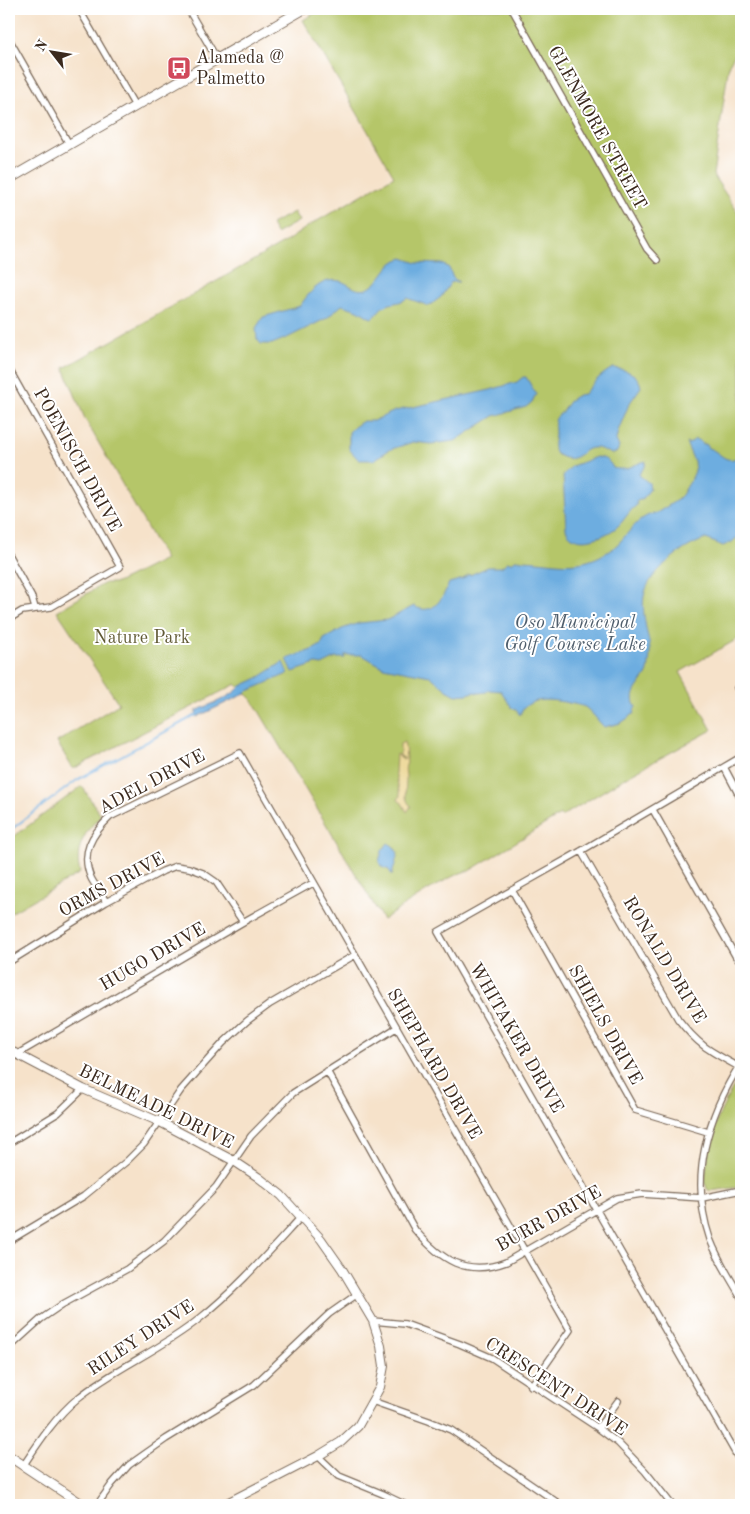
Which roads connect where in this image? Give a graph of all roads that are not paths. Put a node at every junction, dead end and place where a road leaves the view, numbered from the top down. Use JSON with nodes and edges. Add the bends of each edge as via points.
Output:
{"nodes":[{"id":1,"x":79,"y":9,"type":"edge"},
{"id":2,"x":188,"y":9,"type":"edge"},
{"id":3,"x":512,"y":9,"type":"edge"},
{"id":4,"x":301,"y":10,"type":"edge"},
{"id":5,"x":9,"y":39,"type":"edge"},
{"id":6,"x":217,"y":59,"type":"junction"},
{"id":7,"x":135,"y":106,"type":"junction"},
{"id":8,"x":69,"y":144,"type":"junction"},
{"id":9,"x":9,"y":179,"type":"edge"},
{"id":10,"x":658,"y":260,"type":"dead end"},
{"id":11,"x":9,"y":369,"type":"edge"},
{"id":12,"x":9,"y":556,"type":"edge"},
{"id":13,"x":35,"y":608,"type":"junction"},
{"id":14,"x":9,"y":619,"type":"edge"},
{"id":15,"x":741,"y":686,"type":"edge"},
{"id":16,"x":741,"y":696,"type":"edge"},
{"id":17,"x":240,"y":753,"type":"joint"},
{"id":18,"x":741,"y":757,"type":"edge"},
{"id":19,"x":724,"y":767,"type":"junction"},
{"id":20,"x":741,"y":799,"type":"edge"},
{"id":21,"x":653,"y":810,"type":"junction"},
{"id":22,"x":581,"y":851,"type":"junction"},
{"id":23,"x":313,"y":883,"type":"junction"},
{"id":24,"x":512,"y":890,"type":"junction"},
{"id":25,"x":106,"y":902,"type":"junction"},
{"id":26,"x":243,"y":922,"type":"junction"},
{"id":27,"x":355,"y":955,"type":"junction"},
{"id":28,"x":9,"y":962,"type":"edge"},
{"id":29,"x":741,"y":963,"type":"edge"},
{"id":30,"x":396,"y":1028,"type":"junction"},
{"id":31,"x":9,"y":1050,"type":"edge"},
{"id":32,"x":12,"y":1057,"type":"edge"},
{"id":33,"x":740,"y":1065,"type":"edge"},
{"id":34,"x":327,"y":1071,"type":"junction"},
{"id":35,"x":83,"y":1089,"type":"junction"},
{"id":36,"x":160,"y":1122,"type":"junction"},
{"id":37,"x":708,"y":1132,"type":"junction"},
{"id":38,"x":9,"y":1143,"type":"edge"},
{"id":39,"x":234,"y":1161,"type":"junction"},
{"id":40,"x":741,"y":1190,"type":"edge"},
{"id":41,"x":702,"y":1198,"type":"junction"},
{"id":42,"x":596,"y":1210,"type":"junction"},
{"id":43,"x":301,"y":1217,"type":"junction"},
{"id":44,"x":9,"y":1242,"type":"edge"},
{"id":45,"x":525,"y":1252,"type":"junction"},
{"id":46,"x":356,"y":1294,"type":"junction"},
{"id":47,"x":741,"y":1297,"type":"edge"},
{"id":48,"x":373,"y":1321,"type":"junction"},
{"id":49,"x":9,"y":1348,"type":"edge"},
{"id":50,"x":531,"y":1386,"type":"junction"},
{"id":51,"x":372,"y":1401,"type":"junction"},
{"id":52,"x":618,"y":1401,"type":"dead end"},
{"id":53,"x":598,"y":1428,"type":"junction"},
{"id":54,"x":9,"y":1456,"type":"edge"},
{"id":55,"x":318,"y":1456,"type":"junction"},
{"id":56,"x":741,"y":1463,"type":"edge"},
{"id":57,"x":23,"y":1466,"type":"junction"},
{"id":58,"x":83,"y":1505,"type":"edge"},
{"id":59,"x":97,"y":1505,"type":"edge"},
{"id":60,"x":222,"y":1505,"type":"edge"},
{"id":61,"x":406,"y":1505,"type":"edge"},
{"id":62,"x":561,"y":1505,"type":"edge"},
{"id":63,"x":672,"y":1505,"type":"edge"}],
"edges":[{"from":1,"to":7,"type":"street"},
{"from":2,"to":6,"type":"street"},
{"from":3,"to":10,"type":"street","name":"GLENMORE STREET","via":[[648,249]]},
{"from":4,"to":6,"type":"main road"},
{"from":5,"to":8,"type":"street"},
{"from":6,"to":7,"type":"main road"},
{"from":7,"to":8,"type":"main road"},
{"from":8,"to":9,"type":"main road"},
{"from":11,"to":13,"type":"street","name":"POENISCH DRIVE","via":[[120,567],[51,607]]},
{"from":12,"to":13,"type":"street"},
{"from":13,"to":14,"type":"street"},
{"from":15,"to":16,"type":"street","via":[[737,688]]},
{"from":17,"to":23,"type":"street","name":"SHEPHARD DRIVE"},
{"from":17,"to":25,"type":"street","name":"ADEL DRIVE","via":[[110,817],[96,829],[87,858],[91,877]]},
{"from":18,"to":19,"type":"street","name":"WHITAKER DRIVE"},
{"from":19,"to":20,"type":"street"},
{"from":19,"to":21,"type":"street","name":"WHITAKER DRIVE"},
{"from":21,"to":22,"type":"street","name":"WHITAKER DRIVE"},
{"from":21,"to":29,"type":"street"},
{"from":22,"to":24,"type":"street","name":"WHITAKER DRIVE"},
{"from":22,"to":33,"type":"street","name":"RONALD DRIVE","via":[[678,1019],[705,1048]]},
{"from":23,"to":26,"type":"street","name":"HUGO DRIVE"},
{"from":23,"to":27,"type":"street","name":"SHEPHARD DRIVE"},
{"from":24,"to":37,"type":"street","name":"SHIELS DRIVE","via":[[635,1110]]},
{"from":24,"to":42,"type":"street","name":"WHITAKER DRIVE","via":[[438,932]]},
{"from":25,"to":26,"type":"street","name":"ORMS DRIVE","via":[[176,866],[203,873],[216,882]]},
{"from":25,"to":28,"type":"street","name":"ORMS DRIVE"},
{"from":26,"to":32,"type":"street","name":"HUGO DRIVE"},
{"from":27,"to":30,"type":"street","name":"SHEPHARD DRIVE"},
{"from":27,"to":36,"type":"street","via":[[270,1004],[247,1021],[180,1090]]},
{"from":30,"to":34,"type":"street"},
{"from":30,"to":45,"type":"street","name":"SHEPHARD DRIVE"},
{"from":31,"to":32,"type":"street","name":"BELMEADE DRIVE"},
{"from":32,"to":35,"type":"street","name":"BELMEADE DRIVE"},
{"from":33,"to":37,"type":"street","via":[[719,1102]]},
{"from":34,"to":39,"type":"street","via":[[292,1093],[251,1136]]},
{"from":34,"to":45,"type":"street","name":"BURR DRIVE","via":[[415,1230],[430,1247],[451,1262],[473,1268],[494,1267]]},
{"from":35,"to":36,"type":"street","name":"BELMEADE DRIVE"},
{"from":35,"to":38,"type":"street","via":[[58,1113]]},
{"from":36,"to":39,"type":"street","name":"BELMEADE DRIVE"},
{"from":36,"to":44,"type":"street","via":[[144,1144],[106,1179],[60,1212]]},
{"from":37,"to":41,"type":"street","via":[[701,1164]]},
{"from":39,"to":43,"type":"street","name":"BELMEADE DRIVE","via":[[281,1196]]},
{"from":39,"to":49,"type":"street","via":[[216,1187],[164,1241],[127,1269],[41,1319]]},
{"from":40,"to":41,"type":"street","name":"BURR DRIVE"},
{"from":41,"to":42,"type":"street","name":"BURR DRIVE","via":[[629,1195]]},
{"from":41,"to":47,"type":"street","via":[[710,1240]]},
{"from":42,"to":45,"type":"street","name":"BURR DRIVE"},
{"from":42,"to":56,"type":"street","name":"WHITAKER DRIVE"},
{"from":43,"to":46,"type":"street","name":"BELMEADE DRIVE","via":[[321,1239]]},
{"from":43,"to":57,"type":"street","name":"RILEY DRIVE","via":[[249,1275],[198,1320],[76,1399]]},
{"from":45,"to":50,"type":"street","name":"SHEPHARD DRIVE","via":[[570,1330]]},
{"from":46,"to":48,"type":"street","name":"BELMEADE DRIVE"},
{"from":46,"to":59,"type":"street","via":[[329,1314],[254,1385],[129,1465]]},
{"from":48,"to":50,"type":"street","name":"CRESCENT DRIVE","via":[[405,1324],[460,1344],[492,1358]]},
{"from":48,"to":51,"type":"street","name":"BELMEADE DRIVE","via":[[384,1366],[380,1387]]},
{"from":50,"to":53,"type":"street","name":"CRESCENT DRIVE"},
{"from":51,"to":55,"type":"street","name":"BELMEADE DRIVE","via":[[358,1426],[341,1442]]},
{"from":51,"to":62,"type":"street","via":[[451,1430]]},
{"from":52,"to":53,"type":"street"},
{"from":53,"to":63,"type":"street","name":"CRESCENT DRIVE","via":[[645,1471]]},
{"from":54,"to":57,"type":"main road"},
{"from":55,"to":60,"type":"street","name":"BELMEADE DRIVE"},
{"from":55,"to":61,"type":"street","via":[[339,1476]]},
{"from":57,"to":58,"type":"main road"}]}
